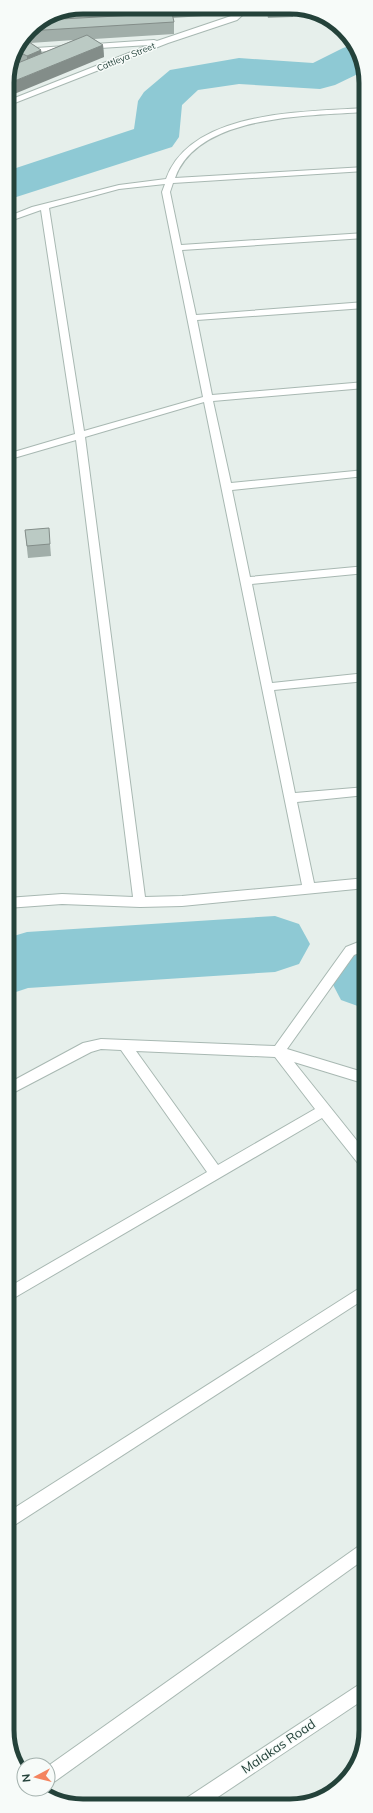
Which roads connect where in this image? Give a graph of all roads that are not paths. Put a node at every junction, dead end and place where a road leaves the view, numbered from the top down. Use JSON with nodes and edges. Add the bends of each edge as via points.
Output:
{"nodes":[{"id":1,"x":239,"y":14,"type":"edge"},
{"id":2,"x":165,"y":41,"type":"junction"},
{"id":3,"x":22,"y":51,"type":"edge"},
{"id":4,"x":14,"y":101,"type":"edge"},
{"id":5,"x":359,"y":111,"type":"edge"},
{"id":6,"x":359,"y":169,"type":"edge"},
{"id":7,"x":171,"y":182,"type":"junction"},
{"id":8,"x":45,"y":207,"type":"junction"},
{"id":9,"x":14,"y":218,"type":"edge"},
{"id":10,"x":359,"y":234,"type":"edge"},
{"id":11,"x":177,"y":248,"type":"junction"},
{"id":12,"x":359,"y":306,"type":"edge"},
{"id":13,"x":192,"y":318,"type":"junction"},
{"id":14,"x":359,"y":386,"type":"edge"},
{"id":15,"x":209,"y":398,"type":"junction"},
{"id":16,"x":80,"y":436,"type":"junction"},
{"id":17,"x":14,"y":455,"type":"edge"},
{"id":18,"x":359,"y":474,"type":"edge"},
{"id":19,"x":227,"y":486,"type":"junction"},
{"id":20,"x":359,"y":570,"type":"edge"},
{"id":21,"x":246,"y":581,"type":"junction"},
{"id":22,"x":359,"y":679,"type":"edge"},
{"id":23,"x":268,"y":687,"type":"junction"},
{"id":24,"x":359,"y":792,"type":"edge"},
{"id":25,"x":291,"y":798,"type":"junction"},
{"id":26,"x":359,"y":884,"type":"edge"},
{"id":27,"x":309,"y":889,"type":"junction"},
{"id":28,"x":14,"y":902,"type":"edge"},
{"id":29,"x":140,"y":902,"type":"junction"},
{"id":30,"x":359,"y":948,"type":"edge"},
{"id":31,"x":124,"y":1045,"type":"junction"},
{"id":32,"x":278,"y":1052,"type":"junction"},
{"id":33,"x":359,"y":1077,"type":"edge"},
{"id":34,"x":14,"y":1087,"type":"edge"},
{"id":35,"x":324,"y":1110,"type":"junction"},
{"id":36,"x":359,"y":1154,"type":"edge"},
{"id":37,"x":216,"y":1174,"type":"junction"},
{"id":38,"x":14,"y":1292,"type":"edge"},
{"id":39,"x":359,"y":1295,"type":"edge"},
{"id":40,"x":14,"y":1517,"type":"edge"},
{"id":41,"x":359,"y":1555,"type":"edge"},
{"id":42,"x":359,"y":1693,"type":"edge"},
{"id":43,"x":56,"y":1770,"type":"edge"},
{"id":44,"x":200,"y":1799,"type":"edge"}],
"edges":[{"from":1,"to":2,"type":"street","name":"Cattleya Street"},
{"from":2,"to":3,"type":"street"},
{"from":2,"to":4,"type":"street","name":"Cattleya Street"},
{"from":5,"to":7,"type":"street","via":[[254,120],[212,135],[179,161]]},
{"from":6,"to":7,"type":"street"},
{"from":7,"to":8,"type":"street","via":[[118,188]]},
{"from":7,"to":11,"type":"street","via":[[166,192]]},
{"from":8,"to":9,"type":"street"},
{"from":8,"to":16,"type":"street"},
{"from":10,"to":11,"type":"street"},
{"from":11,"to":13,"type":"street"},
{"from":12,"to":13,"type":"street"},
{"from":13,"to":15,"type":"street"},
{"from":14,"to":15,"type":"street"},
{"from":15,"to":16,"type":"street"},
{"from":15,"to":19,"type":"street"},
{"from":16,"to":17,"type":"street"},
{"from":16,"to":29,"type":"street"},
{"from":18,"to":19,"type":"street"},
{"from":19,"to":21,"type":"street"},
{"from":20,"to":21,"type":"street"},
{"from":21,"to":23,"type":"street"},
{"from":22,"to":23,"type":"street"},
{"from":23,"to":25,"type":"street"},
{"from":24,"to":25,"type":"street"},
{"from":25,"to":27,"type":"street"},
{"from":26,"to":27,"type":"street"},
{"from":27,"to":29,"type":"street","via":[[182,901]]},
{"from":28,"to":29,"type":"street","via":[[62,899]]},
{"from":30,"to":32,"type":"street","via":[[350,952]]},
{"from":31,"to":32,"type":"street"},
{"from":31,"to":34,"type":"street","via":[[101,1044],[88,1047]]},
{"from":31,"to":37,"type":"street"},
{"from":32,"to":33,"type":"street"},
{"from":32,"to":35,"type":"street"},
{"from":35,"to":36,"type":"street"},
{"from":35,"to":37,"type":"street"},
{"from":37,"to":38,"type":"street"},
{"from":39,"to":40,"type":"street"},
{"from":41,"to":43,"type":"street"},
{"from":42,"to":44,"type":"street","name":"Malakas Road"}]}
